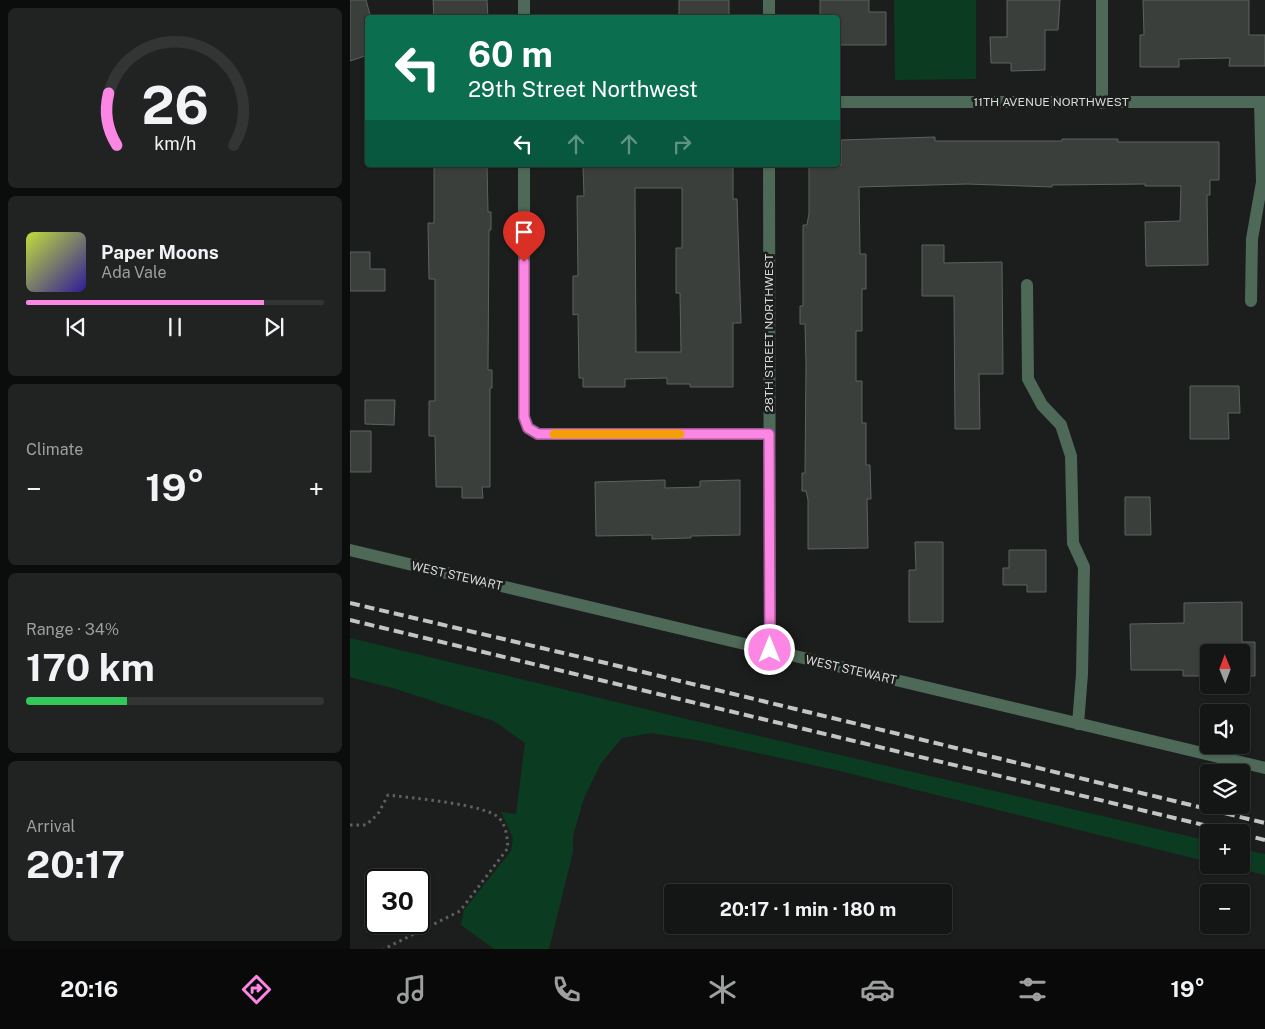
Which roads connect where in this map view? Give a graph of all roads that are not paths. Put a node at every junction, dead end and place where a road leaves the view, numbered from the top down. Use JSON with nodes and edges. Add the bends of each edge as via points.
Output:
{"nodes":[{"id":1,"x":524,"y":0,"type":"edge"},
{"id":2,"x":768,"y":0,"type":"edge"},
{"id":3,"x":1102,"y":0,"type":"edge"},
{"id":4,"x":524,"y":15,"type":"edge"},
{"id":5,"x":769,"y":15,"type":"edge"},
{"id":6,"x":840,"y":102,"type":"edge"},
{"id":7,"x":1102,"y":102,"type":"junction"},
{"id":8,"x":1262,"y":102,"type":"edge"},
{"id":9,"x":524,"y":167,"type":"edge"},
{"id":10,"x":769,"y":167,"type":"edge"},
{"id":11,"x":1027,"y":285,"type":"dead end"},
{"id":12,"x":1251,"y":301,"type":"dead end"},
{"id":13,"x":769,"y":434,"type":"junction"},
{"id":14,"x":350,"y":550,"type":"edge"},
{"id":15,"x":770,"y":650,"type":"junction"},
{"id":16,"x":1078,"y":724,"type":"junction"},
{"id":17,"x":1265,"y":768,"type":"edge"}],
"edges":[{"from":1,"to":4,"type":"street"},
{"from":2,"to":5,"type":"street"},
{"from":3,"to":7,"type":"street"},
{"from":6,"to":7,"type":"street","name":"11TH AVENUE NORTHWEST"},
{"from":7,"to":8,"type":"street","name":"11TH AVENUE NORTHWEST"},
{"from":8,"to":12,"type":"street","via":[[1262,182],[1252,239]]},
{"from":9,"to":13,"type":"street","via":[[524,417],[528,428],[538,434]]},
{"from":10,"to":13,"type":"street","name":"28TH STREET NORTHWEST"},
{"from":11,"to":16,"type":"street","via":[[1028,379],[1042,404],[1061,425],[1071,456],[1073,543],[1084,567]]},
{"from":13,"to":15,"type":"street","name":"28TH STREET NORTHWEST"},
{"from":14,"to":15,"type":"street","name":"WEST STEWART"},
{"from":15,"to":16,"type":"street","name":"WEST STEWART"},
{"from":16,"to":17,"type":"street","name":"WEST STEWART"}]}
